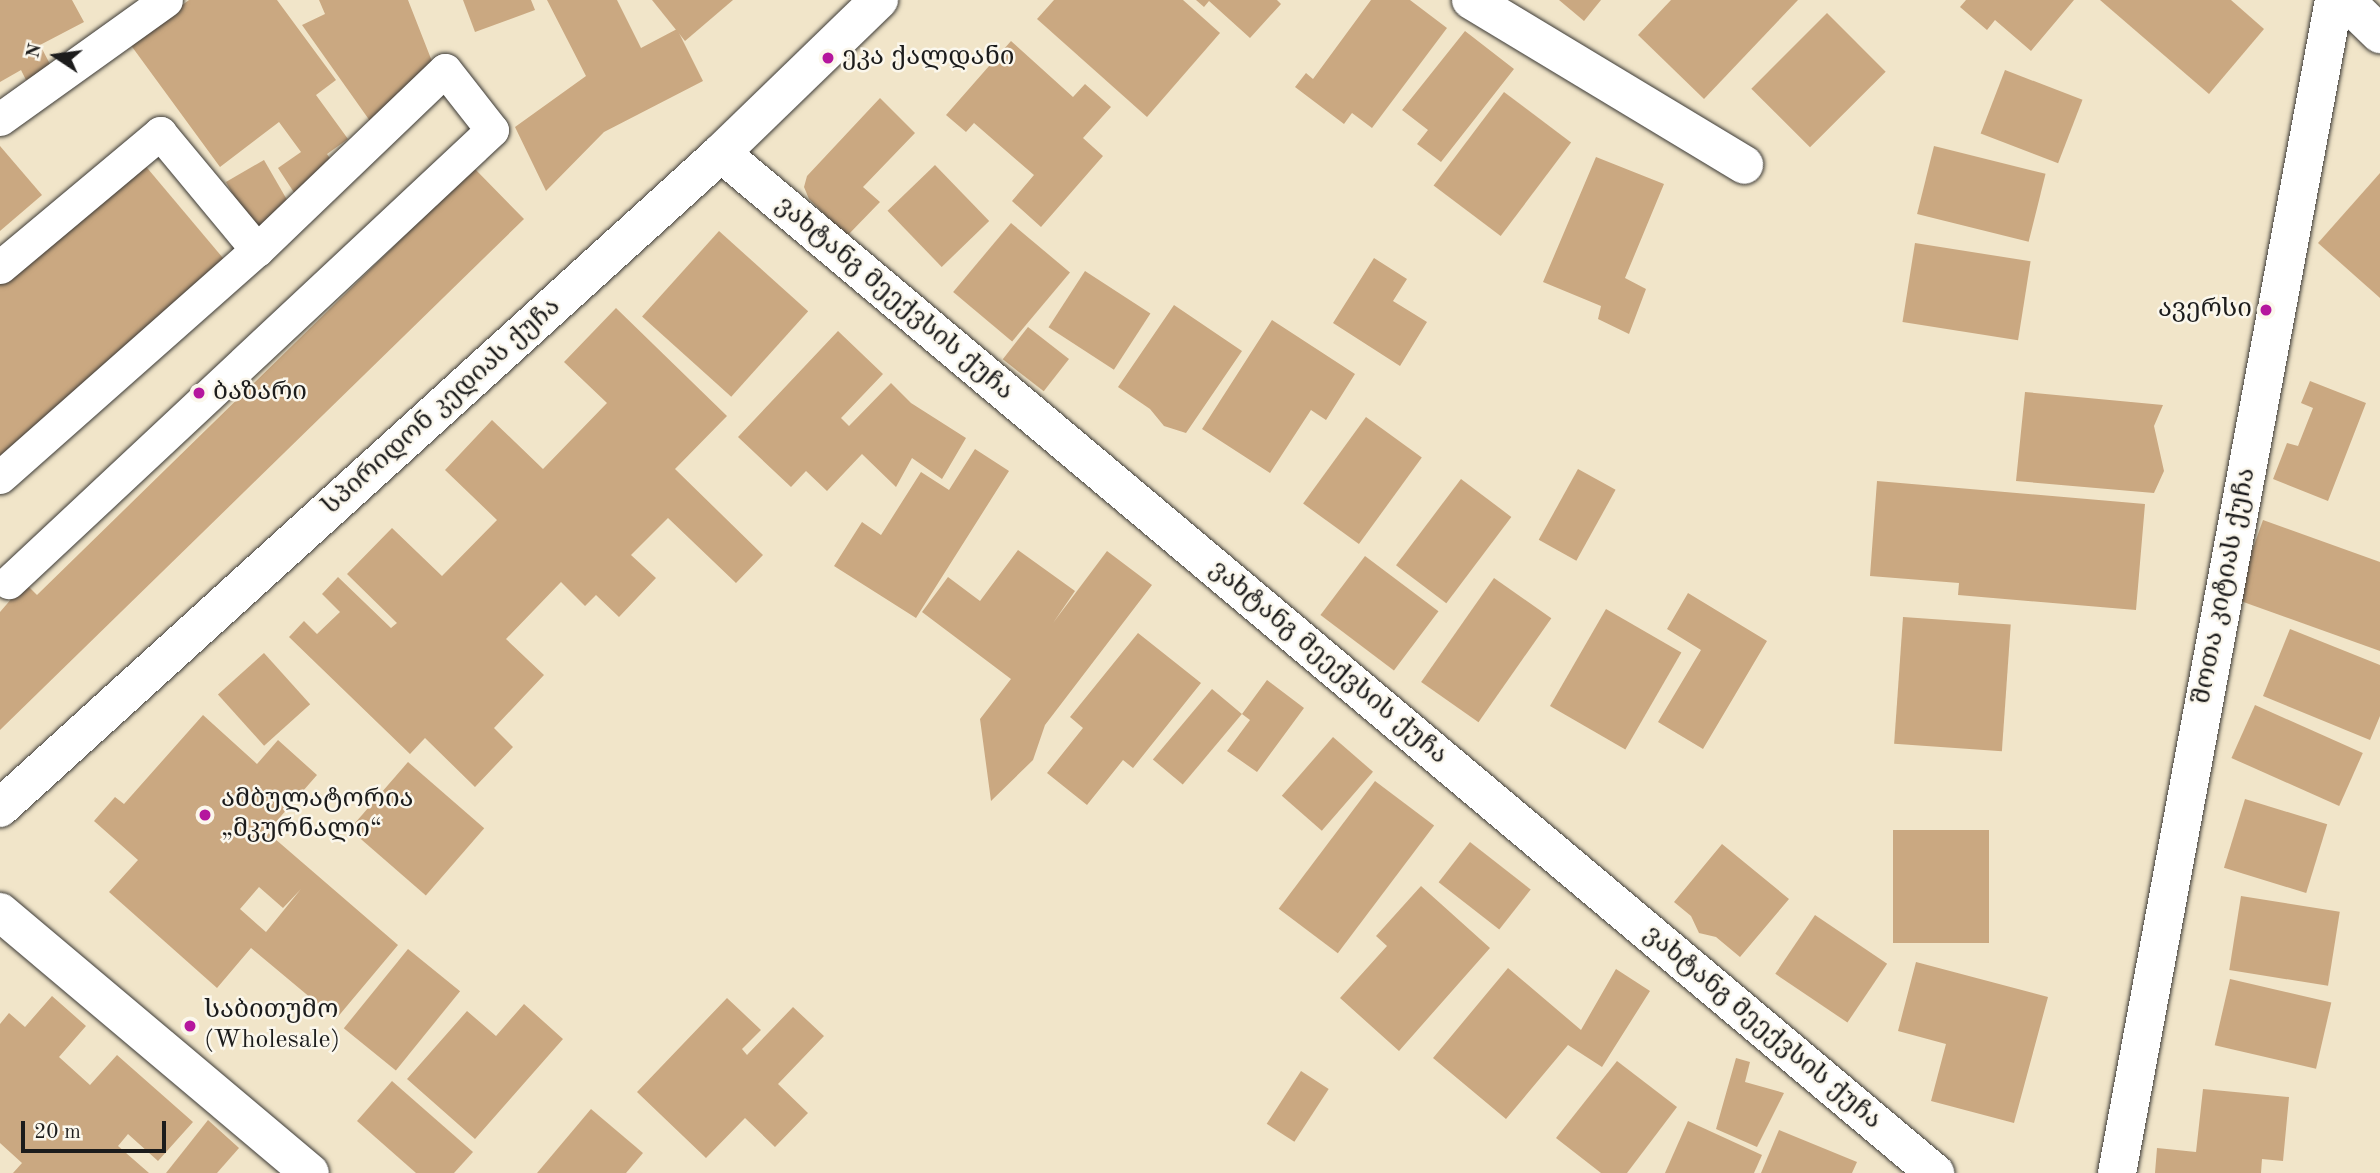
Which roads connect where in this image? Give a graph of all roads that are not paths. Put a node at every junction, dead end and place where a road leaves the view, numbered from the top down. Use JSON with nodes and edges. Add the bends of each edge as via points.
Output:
{"nodes":[{"id":1,"x":166,"y":0,"type":"edge"},
{"id":2,"x":879,"y":0,"type":"edge"},
{"id":3,"x":1471,"y":0,"type":"edge"},
{"id":4,"x":2334,"y":0,"type":"edge"},
{"id":5,"x":2345,"y":0,"type":"edge"},
{"id":6,"x":2380,"y":34,"type":"edge"},
{"id":7,"x":0,"y":119,"type":"edge"},
{"id":8,"x":721,"y":153,"type":"junction"},
{"id":9,"x":1744,"y":165,"type":"dead end"},
{"id":10,"x":257,"y":250,"type":"junction"},
{"id":11,"x":0,"y":267,"type":"edge"},
{"id":12,"x":0,"y":477,"type":"edge"},
{"id":13,"x":9,"y":582,"type":"dead end"},
{"id":14,"x":0,"y":808,"type":"edge"},
{"id":15,"x":0,"y":912,"type":"edge"},
{"id":16,"x":310,"y":1173,"type":"edge"},
{"id":17,"x":1935,"y":1173,"type":"edge"},
{"id":18,"x":2117,"y":1173,"type":"edge"}],
"edges":[{"from":1,"to":7,"type":"street"},
{"from":2,"to":8,"type":"street","name":"სპირიდონ კედიას ქუჩა"},
{"from":3,"to":9,"type":"street"},
{"from":4,"to":18,"type":"street","name":"შოთა კიტიას ქუჩა"},
{"from":5,"to":6,"type":"street"},
{"from":8,"to":14,"type":"street","name":"სპირიდონ კედიას ქუჩა"},
{"from":8,"to":17,"type":"street","name":"ვახტანგ მეექვსის ქუჩა"},
{"from":10,"to":11,"type":"street","via":[[160,133]]},
{"from":10,"to":12,"type":"street"},
{"from":10,"to":13,"type":"street","via":[[445,69],[492,130]]},
{"from":15,"to":16,"type":"street"}]}
